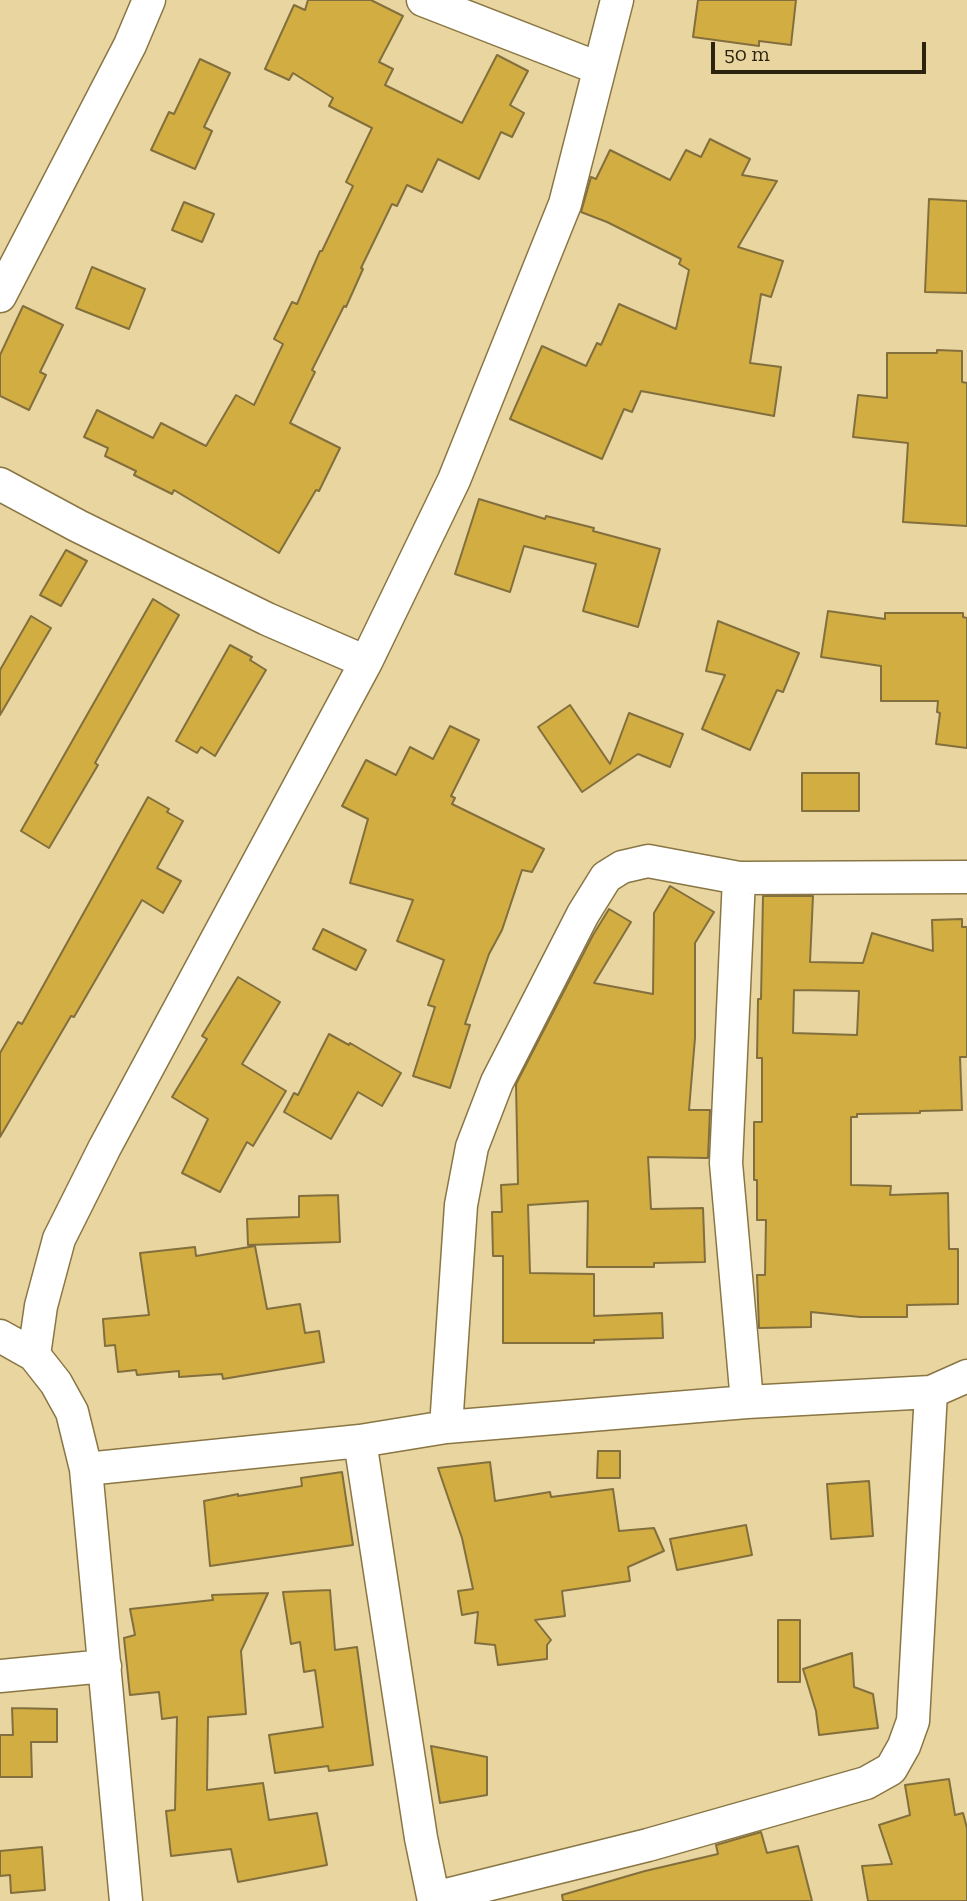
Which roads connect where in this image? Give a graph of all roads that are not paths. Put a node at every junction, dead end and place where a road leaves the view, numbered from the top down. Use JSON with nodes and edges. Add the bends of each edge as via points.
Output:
{"nodes":[{"id":1,"x":149,"y":0,"type":"edge"},
{"id":2,"x":423,"y":0,"type":"edge"},
{"id":3,"x":617,"y":0,"type":"edge"},
{"id":4,"x":598,"y":68,"type":"junction"},
{"id":5,"x":0,"y":296,"type":"edge"},
{"id":6,"x":0,"y":484,"type":"edge"},
{"id":7,"x":366,"y":662,"type":"junction"},
{"id":8,"x":967,"y":877,"type":"edge"},
{"id":9,"x":739,"y":878,"type":"junction"},
{"id":10,"x":0,"y":1336,"type":"edge"},
{"id":11,"x":34,"y":1355,"type":"junction"},
{"id":12,"x":967,"y":1376,"type":"edge"},
{"id":13,"x":931,"y":1392,"type":"junction"},
{"id":14,"x":747,"y":1402,"type":"junction"},
{"id":15,"x":446,"y":1427,"type":"junction"},
{"id":16,"x":360,"y":1441,"type":"junction"},
{"id":17,"x":86,"y":1469,"type":"junction"},
{"id":18,"x":105,"y":1666,"type":"junction"},
{"id":19,"x":0,"y":1676,"type":"edge"},
{"id":20,"x":434,"y":1900,"type":"edge"},
{"id":21,"x":126,"y":1901,"type":"edge"}],
"edges":[{"from":1,"to":5,"type":"street"},
{"from":2,"to":4,"type":"street"},
{"from":3,"to":4,"type":"street"},
{"from":4,"to":7,"type":"street","via":[[565,204],[454,480]]},
{"from":6,"to":7,"type":"street","via":[[267,619]]},
{"from":7,"to":11,"type":"street","via":[[59,1240],[41,1306]]},
{"from":8,"to":9,"type":"street"},
{"from":9,"to":14,"type":"street","via":[[726,1163]]},
{"from":9,"to":15,"type":"street","via":[[648,861],[622,867],[606,877],[583,914],[497,1082],[472,1147],[461,1205]]},
{"from":10,"to":11,"type":"street"},
{"from":11,"to":17,"type":"street","via":[[72,1412]]},
{"from":12,"to":13,"type":"street"},
{"from":13,"to":14,"type":"street"},
{"from":13,"to":20,"type":"street","via":[[913,1721],[891,1769],[840,1791]]},
{"from":14,"to":15,"type":"street"},
{"from":15,"to":16,"type":"street"},
{"from":16,"to":17,"type":"street"},
{"from":16,"to":20,"type":"street"},
{"from":17,"to":18,"type":"street"},
{"from":18,"to":19,"type":"street"},
{"from":18,"to":21,"type":"street"}]}
